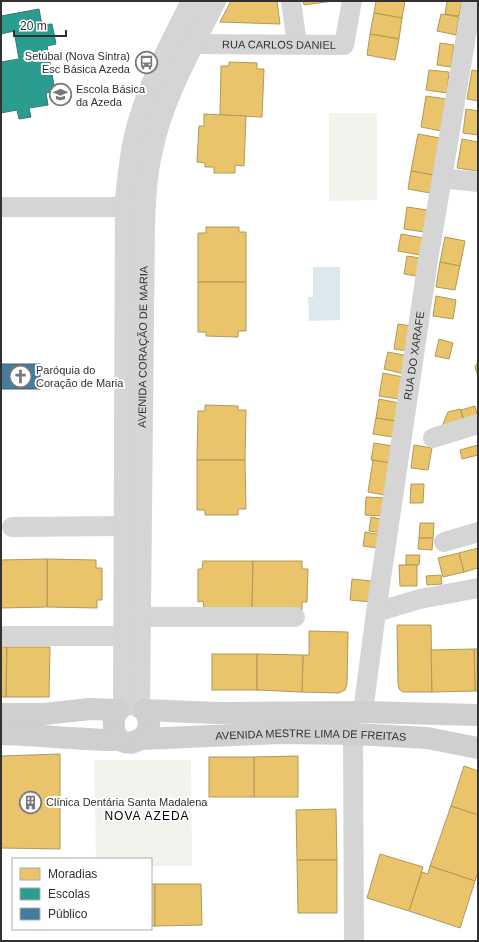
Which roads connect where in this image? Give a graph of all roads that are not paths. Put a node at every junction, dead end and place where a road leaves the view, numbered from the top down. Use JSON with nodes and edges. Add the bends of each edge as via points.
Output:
{"nodes":[{"id":1,"x":192,"y":1,"type":"edge"},
{"id":2,"x":215,"y":1,"type":"edge"},
{"id":3,"x":291,"y":1,"type":"edge"},
{"id":4,"x":352,"y":1,"type":"edge"},
{"id":5,"x":472,"y":1,"type":"edge"},
{"id":6,"x":194,"y":44,"type":"junction"},
{"id":7,"x":297,"y":44,"type":"junction"},
{"id":8,"x":442,"y":178,"type":"junction"},
{"id":9,"x":478,"y":182,"type":"edge"},
{"id":10,"x":1,"y":206,"type":"edge"},
{"id":11,"x":126,"y":207,"type":"junction"},
{"id":12,"x":478,"y":424,"type":"edge"},
{"id":13,"x":433,"y":438,"type":"dead end"},
{"id":14,"x":124,"y":526,"type":"junction"},
{"id":15,"x":12,"y":528,"type":"dead end"},
{"id":16,"x":478,"y":532,"type":"edge"},
{"id":17,"x":444,"y":542,"type":"dead end"},
{"id":18,"x":478,"y":588,"type":"edge"},
{"id":19,"x":376,"y":612,"type":"junction"},
{"id":20,"x":141,"y":617,"type":"junction"},
{"id":21,"x":295,"y":618,"type":"dead end"},
{"id":22,"x":1,"y":636,"type":"edge"},
{"id":23,"x":123,"y":636,"type":"junction"},
{"id":24,"x":131,"y":708,"type":"junction"},
{"id":25,"x":363,"y":712,"type":"junction"},
{"id":26,"x":1,"y":714,"type":"edge"},
{"id":27,"x":478,"y":715,"type":"edge"},
{"id":28,"x":1,"y":734,"type":"edge"},
{"id":29,"x":353,"y":734,"type":"junction"},
{"id":30,"x":142,"y":739,"type":"junction"},
{"id":31,"x":120,"y":740,"type":"junction"},
{"id":32,"x":478,"y":748,"type":"edge"},
{"id":33,"x":354,"y":941,"type":"edge"}],
"edges":[{"from":1,"to":11,"type":"street","name":"AVENIDA CORAÇÃO DE MARIA","via":[[154,81],[139,121],[131,157]]},
{"from":2,"to":6,"type":"street","name":"AVENIDA CORAÇÃO DE MARIA"},
{"from":3,"to":7,"type":"street"},
{"from":4,"to":7,"type":"street","name":"RUA CARLOS DANIEL","via":[[344,45]]},
{"from":5,"to":8,"type":"street","name":"RUA DO XARAFE"},
{"from":6,"to":7,"type":"street","name":"RUA CARLOS DANIEL"},
{"from":6,"to":20,"type":"street","name":"AVENIDA CORAÇÃO DE MARIA","via":[[169,93],[157,130],[148,170],[145,199]]},
{"from":8,"to":9,"type":"street"},
{"from":8,"to":19,"type":"street","name":"RUA DO XARAFE","via":[[426,268]]},
{"from":10,"to":11,"type":"street"},
{"from":11,"to":14,"type":"street","name":"AVENIDA CORAÇÃO DE MARIA"},
{"from":12,"to":13,"type":"street"},
{"from":14,"to":15,"type":"street"},
{"from":14,"to":23,"type":"street","name":"AVENIDA CORAÇÃO DE MARIA"},
{"from":16,"to":17,"type":"street"},
{"from":18,"to":19,"type":"street","via":[[420,599]]},
{"from":19,"to":25,"type":"street","name":"RUA DO XARAFE"},
{"from":20,"to":21,"type":"street"},
{"from":20,"to":24,"type":"street","name":"AVENIDA CORAÇÃO DE MARIA"},
{"from":22,"to":23,"type":"street"},
{"from":23,"to":24,"type":"street","name":"AVENIDA CORAÇÃO DE MARIA"},
{"from":24,"to":25,"type":"main road","name":"AVENIDA MESTRE LIMA DE FREITAS","via":[[217,713]]},
{"from":24,"to":26,"type":"main road","name":"AVENIDA MESTRE LIMA DE FREITAS"},
{"from":24,"to":30,"type":"main road","via":[[146,714],[148,728]]},
{"from":24,"to":31,"type":"main road","via":[[115,715],[114,728]]},
{"from":25,"to":27,"type":"main road","name":"AVENIDA MESTRE LIMA DE FREITAS"},
{"from":28,"to":31,"type":"main road"},
{"from":29,"to":30,"type":"main road","name":"AVENIDA MESTRE LIMA DE FREITAS","via":[[280,733]]},
{"from":29,"to":32,"type":"main road","name":"AVENIDA MESTRE LIMA DE FREITAS","via":[[427,738]]},
{"from":29,"to":33,"type":"street"},
{"from":30,"to":31,"type":"main road","via":[[136,742]]}]}
